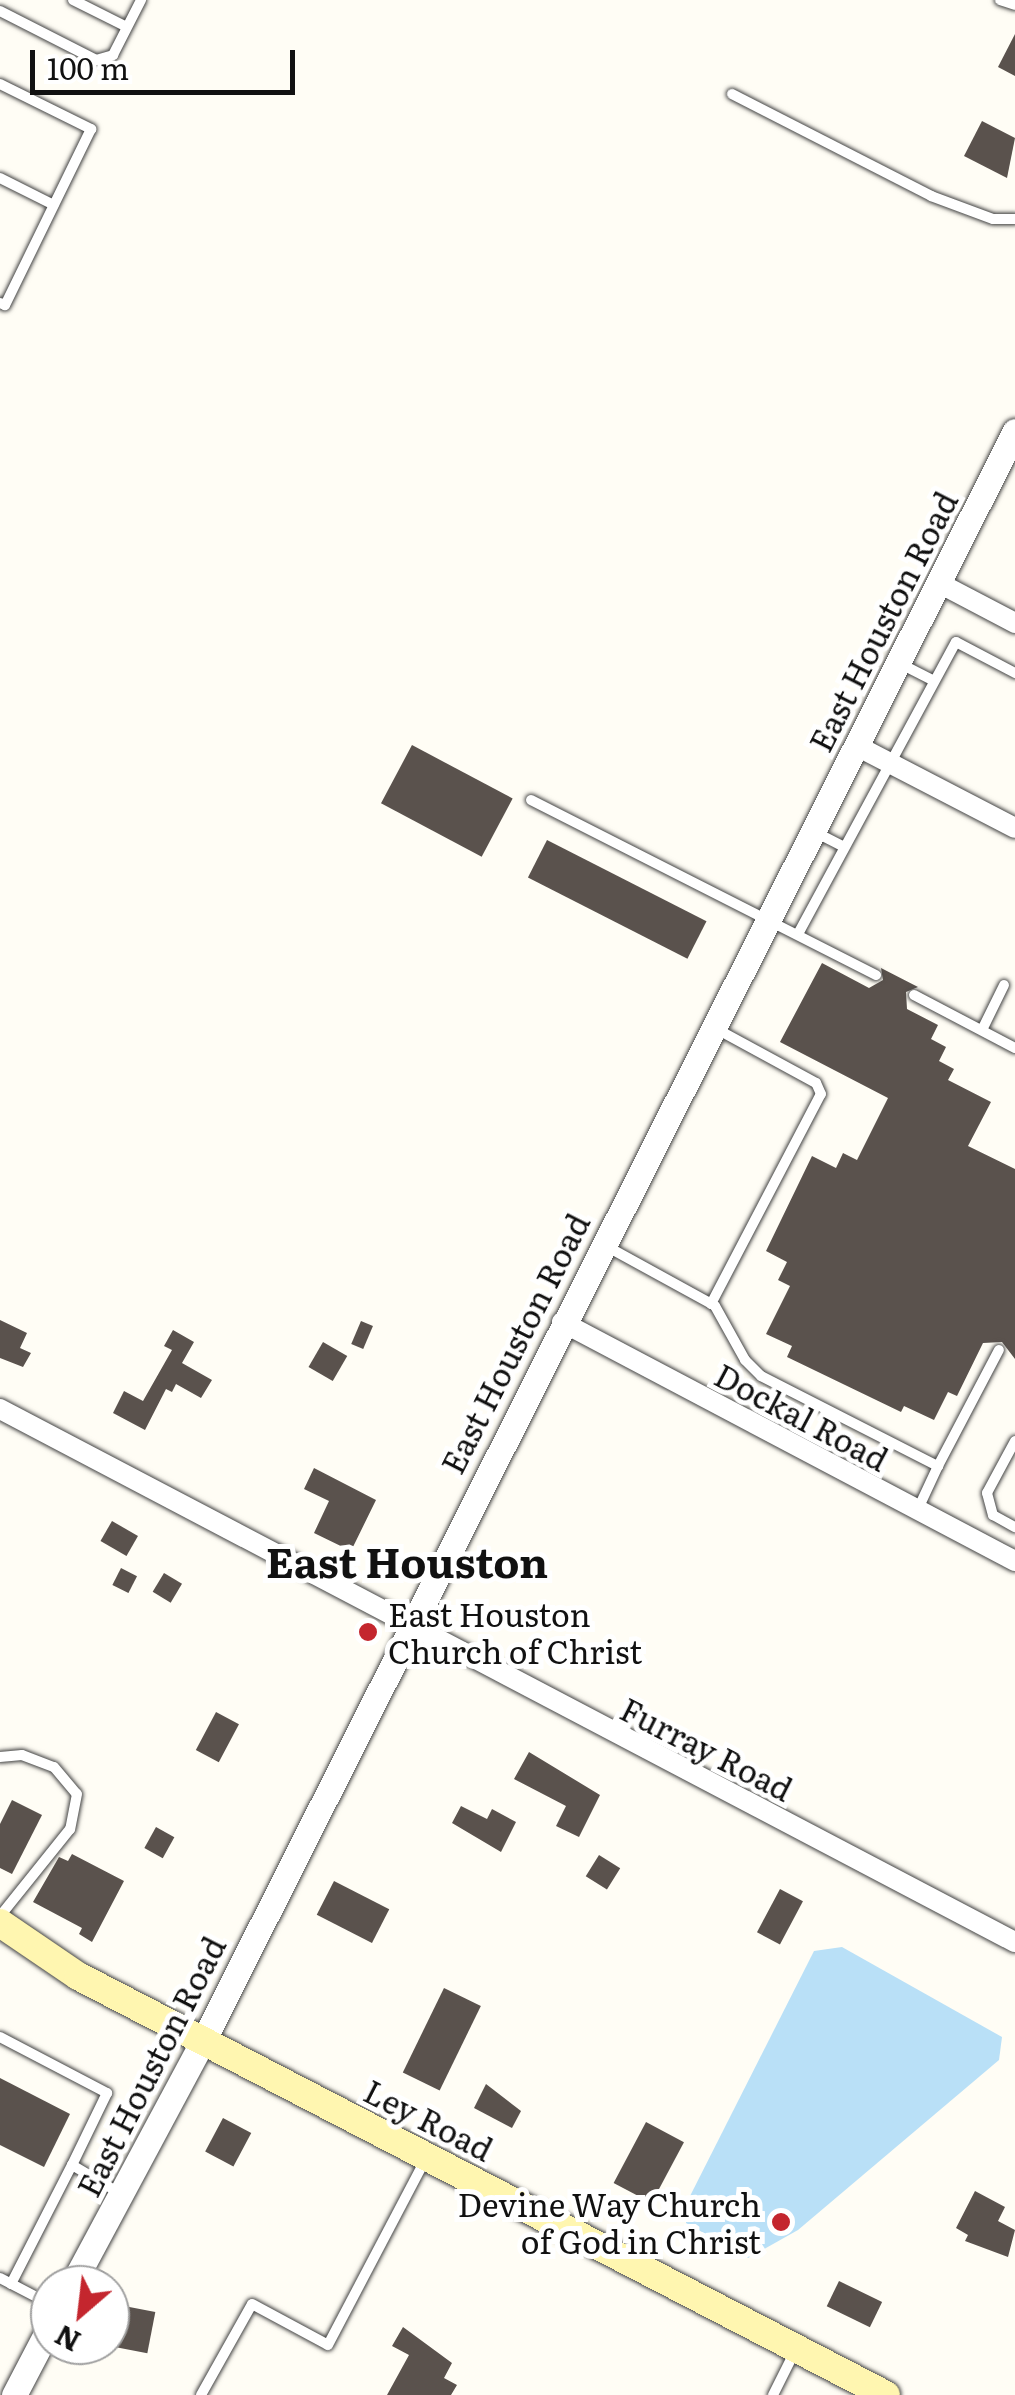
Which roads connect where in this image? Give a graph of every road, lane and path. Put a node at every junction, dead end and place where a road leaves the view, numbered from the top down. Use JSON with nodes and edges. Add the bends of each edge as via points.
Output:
{"nodes":[{"id":1,"x":73,"y":0,"type":"edge"},
{"id":2,"x":140,"y":0,"type":"edge"},
{"id":3,"x":1000,"y":0,"type":"edge"},
{"id":4,"x":90,"y":4,"type":"edge"},
{"id":5,"x":1015,"y":6,"type":"edge"},
{"id":6,"x":0,"y":10,"type":"edge"},
{"id":7,"x":127,"y":27,"type":"junction"},
{"id":8,"x":0,"y":84,"type":"edge"},
{"id":9,"x":732,"y":94,"type":"dead end"},
{"id":10,"x":0,"y":178,"type":"edge"},
{"id":11,"x":54,"y":205,"type":"junction"},
{"id":12,"x":1015,"y":219,"type":"edge"},
{"id":13,"x":0,"y":302,"type":"edge"},
{"id":14,"x":1015,"y":430,"type":"edge"},
{"id":15,"x":936,"y":582,"type":"junction"},
{"id":16,"x":1015,"y":623,"type":"edge"},
{"id":17,"x":896,"y":662,"type":"junction"},
{"id":18,"x":1015,"y":673,"type":"edge"},
{"id":19,"x":934,"y":682,"type":"junction"},
{"id":20,"x":855,"y":744,"type":"junction"},
{"id":21,"x":888,"y":762,"type":"junction"},
{"id":22,"x":532,"y":800,"type":"dead end"},
{"id":23,"x":1015,"y":828,"type":"edge"},
{"id":24,"x":812,"y":830,"type":"junction"},
{"id":25,"x":843,"y":846,"type":"junction"},
{"id":26,"x":768,"y":918,"type":"junction"},
{"id":27,"x":798,"y":934,"type":"junction"},
{"id":28,"x":876,"y":974,"type":"dead end"},
{"id":29,"x":1004,"y":985,"type":"dead end"},
{"id":30,"x":914,"y":995,"type":"dead end"},
{"id":31,"x":712,"y":1026,"type":"junction"},
{"id":32,"x":982,"y":1030,"type":"junction"},
{"id":33,"x":1015,"y":1048,"type":"edge"},
{"id":34,"x":600,"y":1243,"type":"junction"},
{"id":35,"x":711,"y":1304,"type":"junction"},
{"id":36,"x":562,"y":1322,"type":"junction"},
{"id":37,"x":999,"y":1350,"type":"dead end"},
{"id":38,"x":0,"y":1409,"type":"edge"},
{"id":39,"x":1015,"y":1441,"type":"edge"},
{"id":40,"x":938,"y":1466,"type":"junction"},
{"id":41,"x":917,"y":1511,"type":"junction"},
{"id":42,"x":1015,"y":1527,"type":"edge"},
{"id":43,"x":1012,"y":1554,"type":"edge"},
{"id":44,"x":407,"y":1626,"type":"junction"},
{"id":45,"x":0,"y":1757,"type":"edge"},
{"id":46,"x":0,"y":1919,"type":"edge"},
{"id":47,"x":1015,"y":1942,"type":"edge"},
{"id":48,"x":0,"y":2037,"type":"edge"},
{"id":49,"x":202,"y":2040,"type":"junction"},
{"id":50,"x":426,"y":2158,"type":"junction"},
{"id":51,"x":72,"y":2165,"type":"junction"},
{"id":52,"x":120,"y":2194,"type":"junction"},
{"id":53,"x":83,"y":2265,"type":"edge"},
{"id":54,"x":6,"y":2281,"type":"edge"},
{"id":55,"x":30,"y":2294,"type":"edge"},
{"id":56,"x":796,"y":2349,"type":"junction"},
{"id":57,"x":30,"y":2364,"type":"edge"},
{"id":58,"x":14,"y":2395,"type":"edge"},
{"id":59,"x":201,"y":2395,"type":"edge"},
{"id":60,"x":773,"y":2395,"type":"edge"},
{"id":61,"x":886,"y":2395,"type":"edge"}],
"edges":[{"from":1,"to":4,"type":"lane"},
{"from":2,"to":7,"type":"lane"},
{"from":3,"to":5,"type":"lane"},
{"from":4,"to":7,"type":"lane"},
{"from":6,"to":7,"type":"lane","via":[[96,60],[113,56]]},
{"from":8,"to":11,"type":"lane","via":[[92,129]]},
{"from":9,"to":12,"type":"lane","via":[[931,196],[993,219]]},
{"from":10,"to":11,"type":"lane"},
{"from":11,"to":13,"type":"lane"},
{"from":14,"to":15,"type":"street","name":"East Houston Road"},
{"from":15,"to":16,"type":"street"},
{"from":15,"to":17,"type":"street","name":"East Houston Road"},
{"from":17,"to":19,"type":"lane"},
{"from":17,"to":20,"type":"street","name":"East Houston Road"},
{"from":18,"to":19,"type":"lane","via":[[956,642]]},
{"from":19,"to":21,"type":"lane"},
{"from":20,"to":21,"type":"street"},
{"from":20,"to":24,"type":"street","name":"East Houston Road"},
{"from":21,"to":23,"type":"street"},
{"from":21,"to":25,"type":"lane"},
{"from":22,"to":26,"type":"lane"},
{"from":24,"to":25,"type":"lane"},
{"from":24,"to":26,"type":"street","name":"East Houston Road"},
{"from":25,"to":27,"type":"lane"},
{"from":26,"to":27,"type":"lane"},
{"from":26,"to":31,"type":"street","name":"East Houston Road"},
{"from":27,"to":28,"type":"lane"},
{"from":29,"to":32,"type":"lane"},
{"from":30,"to":32,"type":"lane"},
{"from":31,"to":34,"type":"street","name":"East Houston Road"},
{"from":31,"to":35,"type":"lane","via":[[816,1083],[821,1094]]},
{"from":32,"to":33,"type":"lane"},
{"from":34,"to":35,"type":"lane"},
{"from":34,"to":36,"type":"street","name":"East Houston Road"},
{"from":35,"to":40,"type":"lane","via":[[761,1376]]},
{"from":36,"to":41,"type":"street","name":"Dockal Road"},
{"from":36,"to":44,"type":"street","name":"East Houston Road"},
{"from":37,"to":40,"type":"lane"},
{"from":38,"to":44,"type":"street","name":"Furray Road"},
{"from":39,"to":42,"type":"lane","via":[[987,1493],[993,1515]]},
{"from":40,"to":41,"type":"lane"},
{"from":41,"to":43,"type":"street","name":"Dockal Road"},
{"from":44,"to":47,"type":"street","name":"Furray Road"},
{"from":44,"to":49,"type":"street","name":"East Houston Road"},
{"from":45,"to":46,"type":"lane","via":[[22,1754],[54,1767],[77,1794],[70,1829]]},
{"from":46,"to":49,"type":"main road","name":"Ley Road","via":[[78,1976]]},
{"from":48,"to":51,"type":"lane","via":[[107,2094]]},
{"from":49,"to":50,"type":"main road","name":"Ley Road"},
{"from":49,"to":52,"type":"street","name":"East Houston Road"},
{"from":50,"to":56,"type":"main road","name":"Ley Road"},
{"from":50,"to":59,"type":"lane","via":[[328,2345],[252,2304]]},
{"from":51,"to":52,"type":"lane"},
{"from":51,"to":54,"type":"lane"},
{"from":52,"to":53,"type":"street","name":"East Houston Road"},
{"from":54,"to":55,"type":"lane"},
{"from":56,"to":60,"type":"lane"},
{"from":56,"to":61,"type":"main road","name":"Ley Road"},
{"from":57,"to":58,"type":"street"}]}
